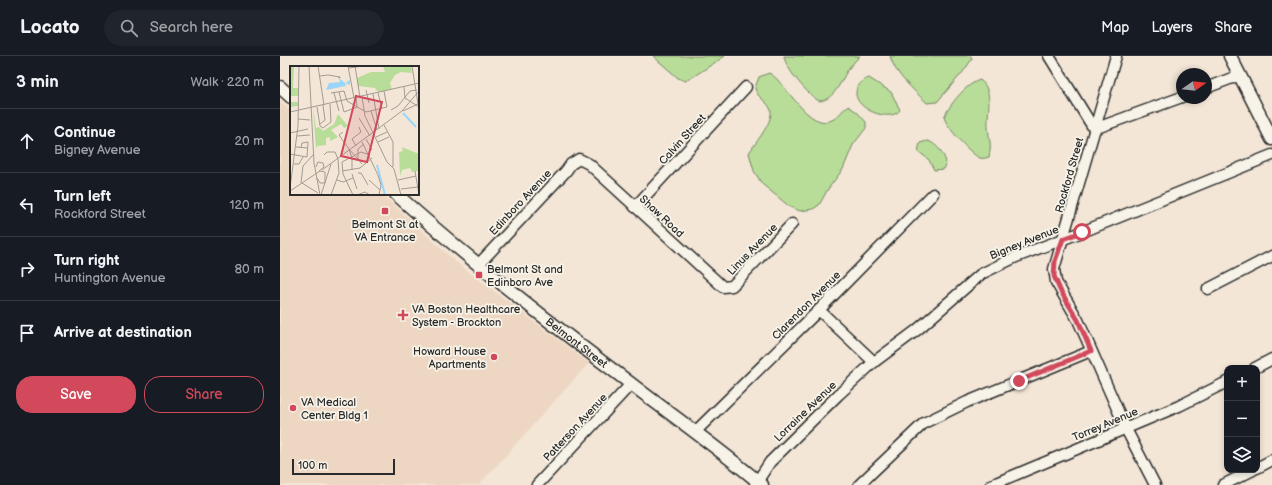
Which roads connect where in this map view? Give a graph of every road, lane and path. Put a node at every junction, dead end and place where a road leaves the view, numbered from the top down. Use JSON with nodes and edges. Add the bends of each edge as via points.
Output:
{"nodes":[{"id":1,"x":1049,"y":56,"type":"edge"},
{"id":2,"x":1116,"y":56,"type":"edge"},
{"id":3,"x":1230,"y":56,"type":"edge"},
{"id":4,"x":1240,"y":75,"type":"junction"},
{"id":5,"x":1212,"y":86,"type":"edge"},
{"id":6,"x":280,"y":87,"type":"edge"},
{"id":7,"x":746,"y":87,"type":"dead end"},
{"id":8,"x":290,"y":96,"type":"edge"},
{"id":9,"x":1176,"y":98,"type":"edge"},
{"id":10,"x":1268,"y":123,"type":"edge"},
{"id":11,"x":1094,"y":129,"type":"junction"},
{"id":12,"x":1272,"y":139,"type":"edge"},
{"id":13,"x":1272,"y":155,"type":"edge"},
{"id":14,"x":582,"y":159,"type":"joint"},
{"id":15,"x":933,"y":194,"type":"dead end"},
{"id":16,"x":397,"y":195,"type":"edge"},
{"id":17,"x":636,"y":207,"type":"junction"},
{"id":18,"x":792,"y":224,"type":"dead end"},
{"id":19,"x":1063,"y":239,"type":"junction"},
{"id":20,"x":1272,"y":256,"type":"edge"},
{"id":21,"x":478,"y":264,"type":"junction"},
{"id":22,"x":728,"y":288,"type":"joint"},
{"id":23,"x":1208,"y":289,"type":"dead end"},
{"id":24,"x":819,"y":310,"type":"junction"},
{"id":25,"x":1091,"y":351,"type":"junction"},
{"id":26,"x":1272,"y":359,"type":"edge"},
{"id":27,"x":874,"y":362,"type":"junction"},
{"id":28,"x":1260,"y":365,"type":"edge"},
{"id":29,"x":631,"y":384,"type":"junction"},
{"id":30,"x":1224,"y":384,"type":"edge"},
{"id":31,"x":1126,"y":429,"type":"junction"},
{"id":32,"x":695,"y":432,"type":"junction"},
{"id":33,"x":1272,"y":460,"type":"edge"},
{"id":34,"x":1260,"y":466,"type":"edge"},
{"id":35,"x":1247,"y":473,"type":"edge"},
{"id":36,"x":759,"y":484,"type":"edge"},
{"id":37,"x":537,"y":485,"type":"edge"},
{"id":38,"x":859,"y":485,"type":"edge"},
{"id":39,"x":991,"y":485,"type":"edge"},
{"id":40,"x":1155,"y":485,"type":"edge"},
{"id":41,"x":1223,"y":485,"type":"edge"}],
"edges":[{"from":1,"to":11,"type":"street"},
{"from":2,"to":11,"type":"street","name":"Rockford Street"},
{"from":3,"to":4,"type":"main road"},
{"from":4,"to":5,"type":"street"},
{"from":4,"to":10,"type":"main road"},
{"from":6,"to":8,"type":"main road"},
{"from":7,"to":17,"type":"street","name":"Calvin Street"},
{"from":9,"to":11,"type":"street"},
{"from":10,"to":12,"type":"main road"},
{"from":11,"to":19,"type":"street","name":"Rockford Street"},
{"from":13,"to":19,"type":"street","name":"Bigney Avenue"},
{"from":14,"to":17,"type":"street","name":"Shaw Road"},
{"from":14,"to":21,"type":"street","name":"Edinboro Avenue","via":[[571,164]]},
{"from":15,"to":24,"type":"street","name":"Clarendon Avenue"},
{"from":16,"to":21,"type":"main road","name":"Belmont Street"},
{"from":17,"to":22,"type":"street","name":"Shaw Road","via":[[717,283]]},
{"from":18,"to":22,"type":"street","name":"Linus Avenue"},
{"from":19,"to":25,"type":"street","name":"Rockford Street","via":[[1055,261],[1054,276],[1078,320]]},
{"from":19,"to":27,"type":"street","name":"Bigney Avenue","via":[[981,274],[917,330]]},
{"from":20,"to":23,"type":"street"},
{"from":21,"to":29,"type":"main road","name":"Belmont Street"},
{"from":24,"to":27,"type":"street"},
{"from":24,"to":32,"type":"street","name":"Clarendon Avenue"},
{"from":25,"to":31,"type":"street","name":"Rockford Street"},
{"from":25,"to":38,"type":"street","via":[[973,400],[924,424]]},
{"from":26,"to":28,"type":"street"},
{"from":27,"to":36,"type":"street","name":"Lorraine Avenue","via":[[770,462]]},
{"from":29,"to":32,"type":"main road","name":"Belmont Street"},
{"from":29,"to":37,"type":"street","name":"Patterson Avenue"},
{"from":30,"to":31,"type":"street","name":"Torrey Avenue"},
{"from":31,"to":39,"type":"street","name":"Torrey Avenue"},
{"from":31,"to":40,"type":"street","name":"Rockford Street"},
{"from":32,"to":36,"type":"main road","name":"Belmont Street"},
{"from":33,"to":34,"type":"street"},
{"from":35,"to":41,"type":"street"}]}
